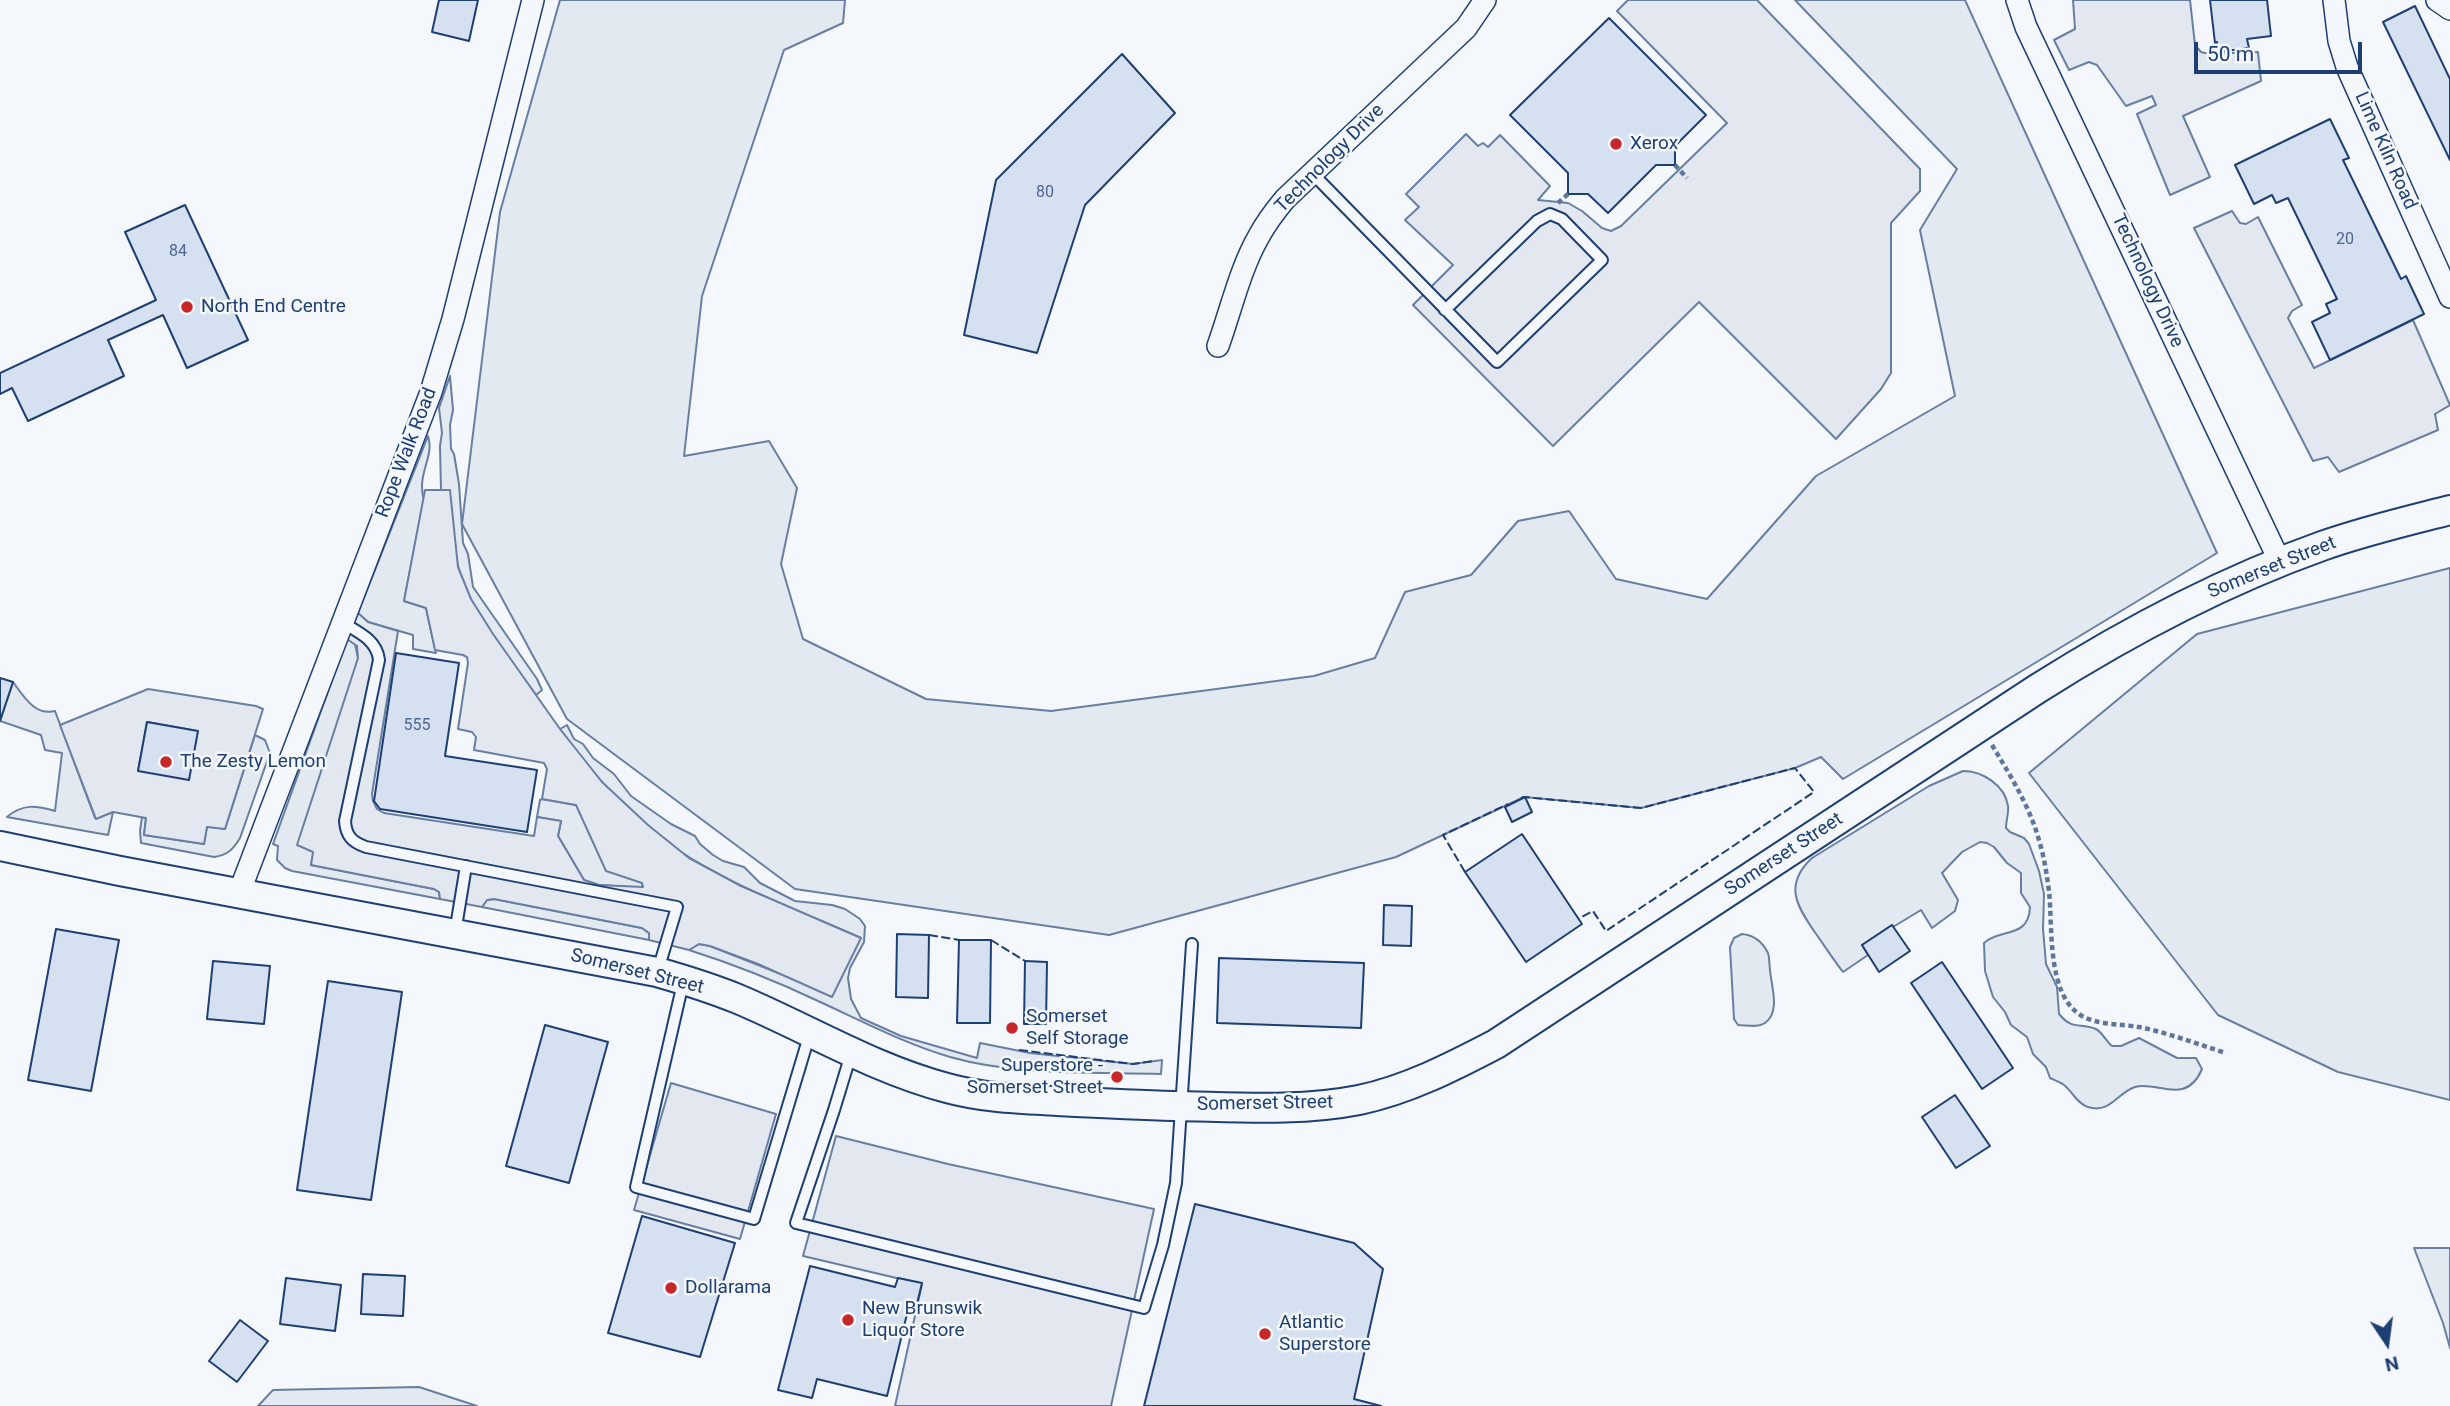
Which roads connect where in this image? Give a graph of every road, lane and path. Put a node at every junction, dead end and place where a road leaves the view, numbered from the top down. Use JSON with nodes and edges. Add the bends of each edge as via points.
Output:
{"nodes":[{"id":1,"x":533,"y":0,"type":"edge"},
{"id":2,"x":1485,"y":0,"type":"edge"},
{"id":3,"x":2017,"y":0,"type":"edge"},
{"id":4,"x":2334,"y":0,"type":"edge"},
{"id":5,"x":2437,"y":0,"type":"edge"},
{"id":6,"x":2450,"y":9,"type":"edge"},
{"id":7,"x":1675,"y":165,"type":"dead end"},
{"id":8,"x":1312,"y":173,"type":"junction"},
{"id":9,"x":1687,"y":178,"type":"dead end"},
{"id":10,"x":2450,"y":297,"type":"edge"},
{"id":11,"x":1445,"y":310,"type":"junction"},
{"id":12,"x":1218,"y":346,"type":"dead end"},
{"id":13,"x":2450,"y":510,"type":"edge"},
{"id":14,"x":2280,"y":562,"type":"junction"},
{"id":15,"x":343,"y":622,"type":"junction"},
{"id":16,"x":1981,"y":726,"type":"junction"},
{"id":17,"x":0,"y":846,"type":"edge"},
{"id":18,"x":466,"y":866,"type":"junction"},
{"id":19,"x":239,"y":893,"type":"junction"},
{"id":20,"x":455,"y":933,"type":"junction"},
{"id":21,"x":1192,"y":944,"type":"dead end"},
{"id":22,"x":670,"y":976,"type":"junction"},
{"id":23,"x":810,"y":1033,"type":"junction"},
{"id":24,"x":851,"y":1051,"type":"junction"},
{"id":25,"x":2226,"y":1053,"type":"dead end"},
{"id":26,"x":1181,"y":1106,"type":"junction"}],
"edges":[{"from":1,"to":15,"type":"street","name":"Rope Walk Road","via":[[440,363]]},
{"from":2,"to":8,"type":"street","name":"Technology Drive","via":[[1466,29]]},
{"from":3,"to":14,"type":"street","name":"Technology Drive"},
{"from":4,"to":10,"type":"street","name":"Lime Kiln Road","via":[[2347,67]]},
{"from":5,"to":6,"type":"street"},
{"from":7,"to":9,"type":"path"},
{"from":8,"to":11,"type":"lane"},
{"from":8,"to":12,"type":"street","name":"Technology Drive","via":[[1285,199],[1258,237]]},
{"from":11,"to":11,"type":"lane","via":[[1497,362],[1602,260],[1563,219],[1550,214],[1536,221]]},
{"from":13,"to":14,"type":"main road","name":"Somerset Street","via":[[2379,527]]},
{"from":14,"to":16,"type":"main road","name":"Somerset Street","via":[[2099,650]]},
{"from":15,"to":18,"type":"lane","via":[[377,648],[379,660],[345,821],[348,835],[366,847]]},
{"from":15,"to":19,"type":"street","name":"Rope Walk Road"},
{"from":16,"to":25,"type":"path","via":[[2039,837],[2050,894],[2054,961],[2073,1009],[2090,1020],[2150,1030]]},
{"from":16,"to":26,"type":"main road","name":"Somerset Street","via":[[1458,1065],[1357,1101],[1294,1107]]},
{"from":17,"to":19,"type":"main road","name":"Somerset Street"},
{"from":18,"to":20,"type":"lane"},
{"from":18,"to":22,"type":"lane","via":[[677,907]]},
{"from":19,"to":20,"type":"main road","name":"Somerset Street"},
{"from":20,"to":22,"type":"main road","name":"Somerset Street"},
{"from":21,"to":26,"type":"lane"},
{"from":22,"to":23,"type":"main road","name":"Somerset Street","via":[[739,1000]]},
{"from":22,"to":23,"type":"lane","via":[[636,1187],[754,1219]]},
{"from":23,"to":24,"type":"main road","name":"Somerset Street"},
{"from":24,"to":26,"type":"main road","name":"Somerset Street","via":[[935,1085],[990,1097]]},
{"from":24,"to":26,"type":"lane","via":[[796,1223],[1144,1308],[1176,1184]]}]}
